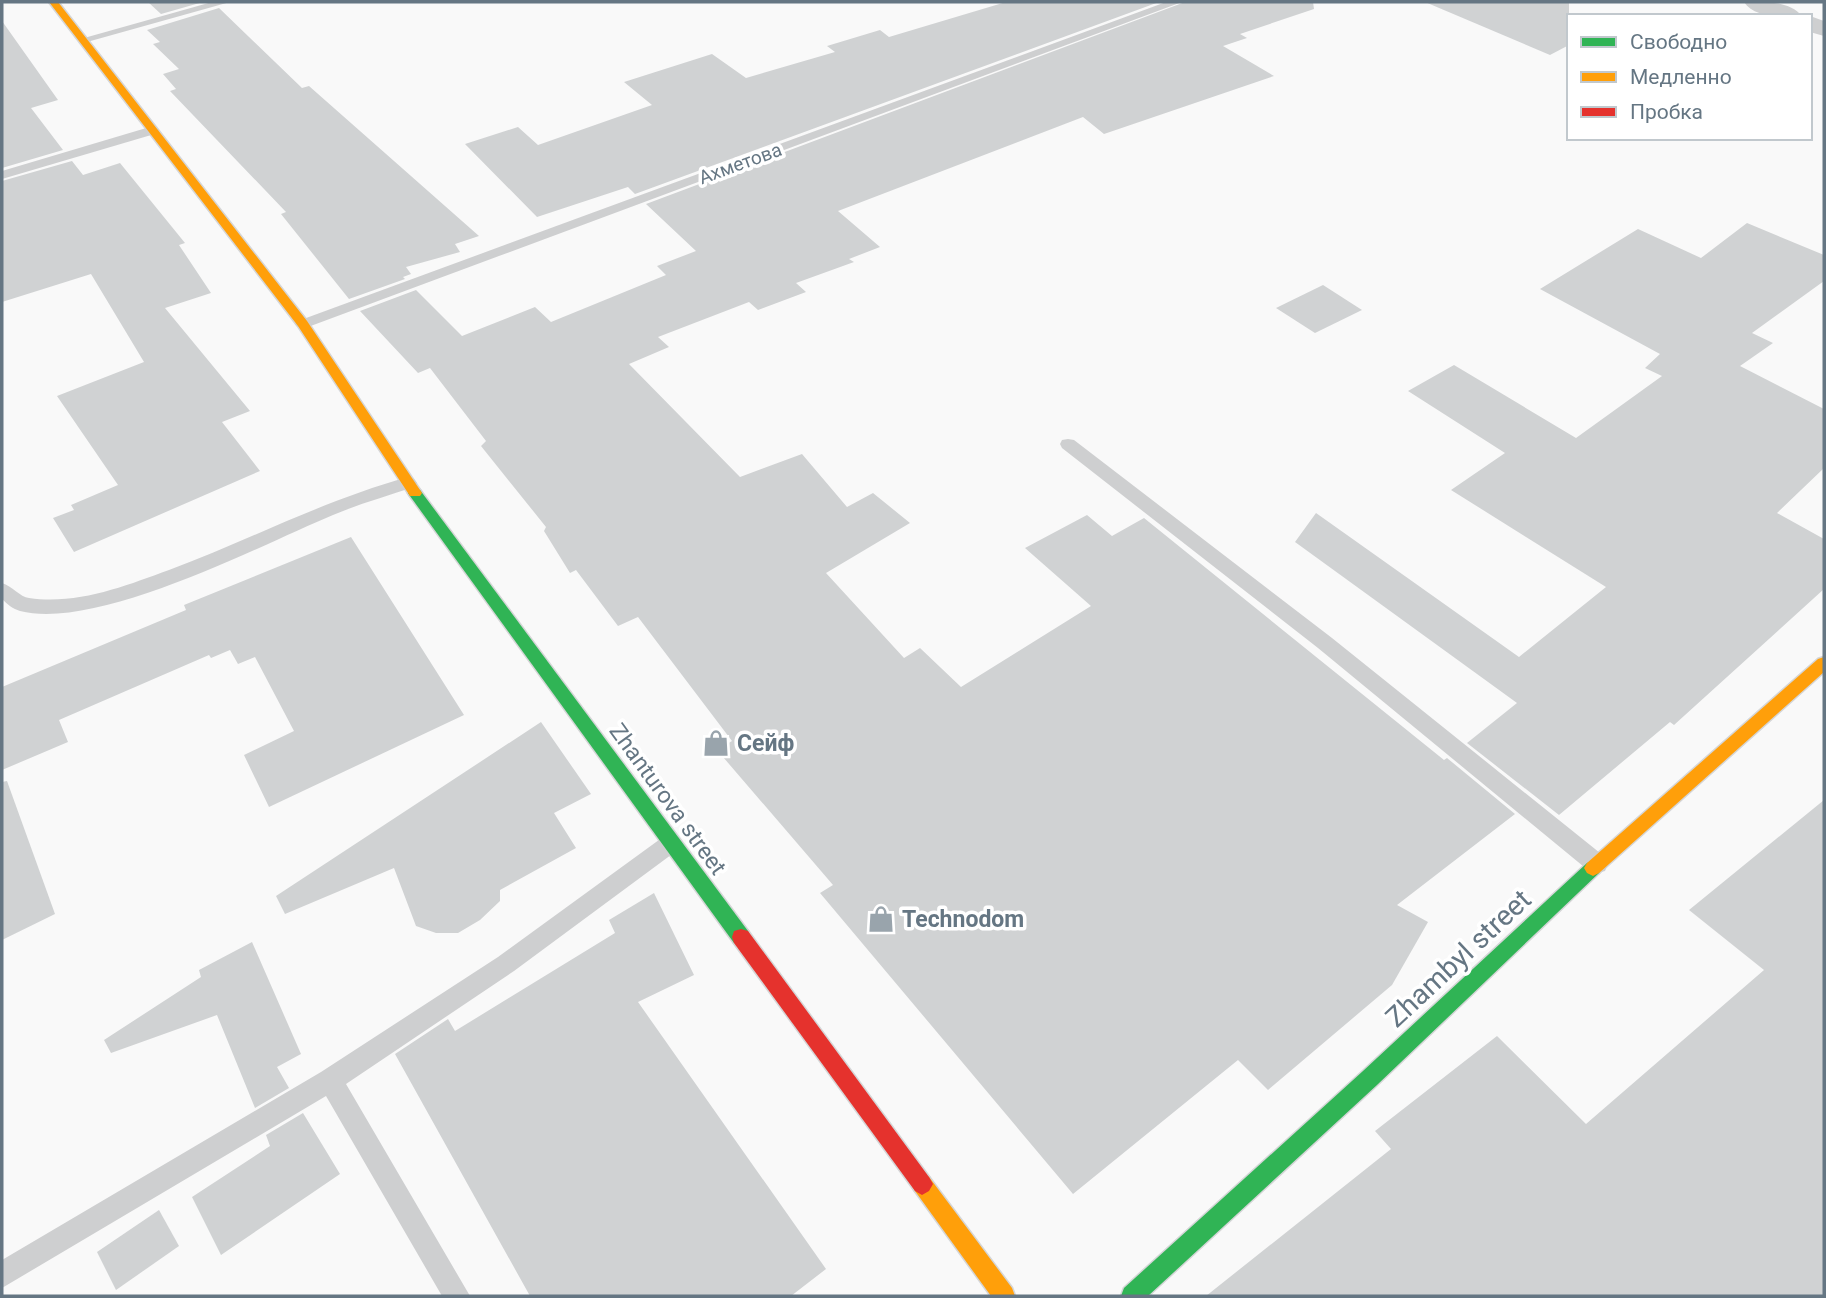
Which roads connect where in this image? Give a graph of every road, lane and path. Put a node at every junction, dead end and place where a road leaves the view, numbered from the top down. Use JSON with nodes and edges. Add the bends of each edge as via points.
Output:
{"nodes":[{"id":1,"x":53,"y":2,"type":"edge"},
{"id":2,"x":224,"y":2,"type":"edge"},
{"id":3,"x":1176,"y":2,"type":"edge"},
{"id":4,"x":1755,"y":2,"type":"edge"},
{"id":5,"x":1786,"y":14,"type":"edge"},
{"id":6,"x":83,"y":40,"type":"junction"},
{"id":7,"x":153,"y":130,"type":"junction"},
{"id":8,"x":2,"y":176,"type":"edge"},
{"id":9,"x":303,"y":324,"type":"junction"},
{"id":10,"x":1068,"y":444,"type":"dead end"},
{"id":11,"x":408,"y":482,"type":"junction"},
{"id":12,"x":2,"y":590,"type":"edge"},
{"id":13,"x":1824,"y":663,"type":"edge"},
{"id":14,"x":671,"y":843,"type":"junction"},
{"id":15,"x":1597,"y":864,"type":"junction"},
{"id":16,"x":330,"y":1080,"type":"junction"},
{"id":17,"x":2,"y":1275,"type":"edge"},
{"id":18,"x":457,"y":1296,"type":"edge"},
{"id":19,"x":1004,"y":1296,"type":"edge"},
{"id":20,"x":1132,"y":1296,"type":"edge"}],
"edges":[{"from":1,"to":6,"type":"street","name":"Zhanturova street"},
{"from":2,"to":6,"type":"lane"},
{"from":3,"to":9,"type":"lane","name":"Ахметова"},
{"from":4,"to":5,"type":"street"},
{"from":6,"to":7,"type":"street","name":"Zhanturova street"},
{"from":7,"to":8,"type":"lane"},
{"from":7,"to":9,"type":"street","name":"Zhanturova street"},
{"from":9,"to":11,"type":"street","name":"Zhanturova street"},
{"from":10,"to":15,"type":"lane","via":[[1325,643]]},
{"from":11,"to":12,"type":"lane","via":[[123,594],[68,607],[22,606]]},
{"from":11,"to":14,"type":"street","name":"Zhanturova street"},
{"from":13,"to":15,"type":"street","name":"Zhambyl street"},
{"from":14,"to":16,"type":"lane","via":[[506,964]]},
{"from":14,"to":19,"type":"street","name":"Zhanturova street"},
{"from":15,"to":20,"type":"street","name":"Zhambyl street"},
{"from":16,"to":17,"type":"lane"},
{"from":16,"to":18,"type":"lane"}]}
